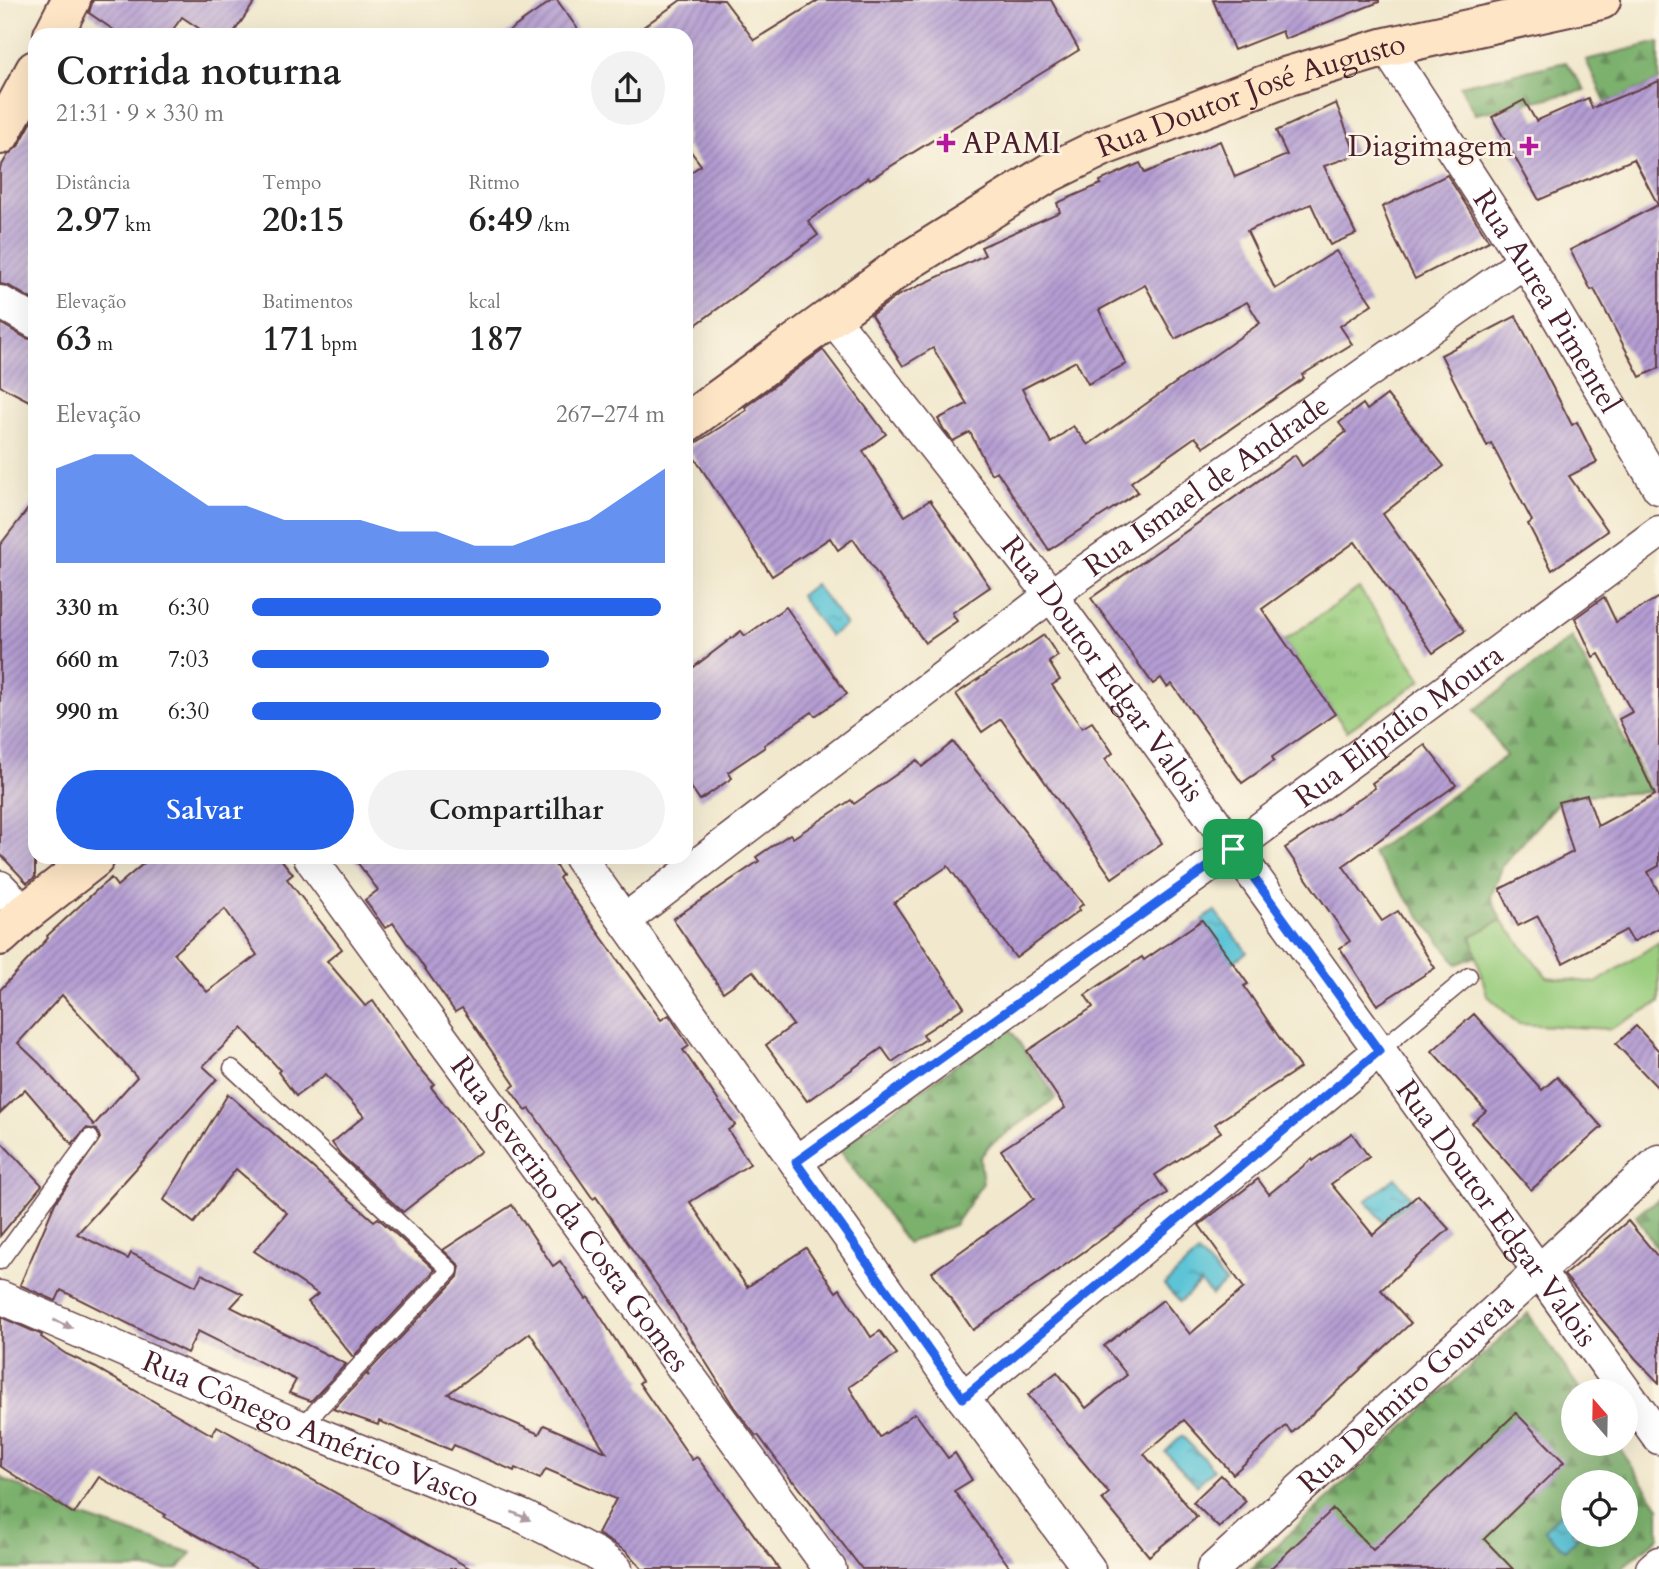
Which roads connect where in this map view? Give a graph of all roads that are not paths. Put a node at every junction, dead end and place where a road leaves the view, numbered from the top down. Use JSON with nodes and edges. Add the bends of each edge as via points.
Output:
{"nodes":[{"id":1,"x":71,"y":0,"type":"edge"},
{"id":2,"x":1601,"y":0,"type":"edge"},
{"id":3,"x":57,"y":28,"type":"edge"},
{"id":4,"x":1386,"y":47,"type":"junction"},
{"id":5,"x":28,"y":93,"type":"edge"},
{"id":6,"x":0,"y":135,"type":"edge"},
{"id":7,"x":1525,"y":261,"type":"junction"},
{"id":8,"x":0,"y":302,"type":"edge"},
{"id":9,"x":832,"y":317,"type":"junction"},
{"id":10,"x":28,"y":318,"type":"edge"},
{"id":11,"x":693,"y":417,"type":"edge"},
{"id":12,"x":1659,"y":488,"type":"edge"},
{"id":13,"x":1659,"y":532,"type":"edge"},
{"id":14,"x":1051,"y":595,"type":"junction"},
{"id":15,"x":1233,"y":849,"type":"junction"},
{"id":16,"x":85,"y":864,"type":"edge"},
{"id":17,"x":314,"y":864,"type":"edge"},
{"id":18,"x":584,"y":864,"type":"edge"},
{"id":19,"x":8,"y":912,"type":"edge"},
{"id":20,"x":625,"y":920,"type":"junction"},
{"id":21,"x":1469,"y":976,"type":"dead end"},
{"id":22,"x":1379,"y":1051,"type":"junction"},
{"id":23,"x":232,"y":1068,"type":"dead end"},
{"id":24,"x":90,"y":1138,"type":"dead end"},
{"id":25,"x":1659,"y":1161,"type":"edge"},
{"id":26,"x":796,"y":1162,"type":"junction"},
{"id":27,"x":0,"y":1261,"type":"edge"},
{"id":28,"x":1540,"y":1271,"type":"junction"},
{"id":29,"x":0,"y":1297,"type":"edge"},
{"id":30,"x":963,"y":1398,"type":"junction"},
{"id":31,"x":301,"y":1427,"type":"junction"},
{"id":32,"x":1659,"y":1438,"type":"edge"},
{"id":33,"x":1659,"y":1563,"type":"edge"},
{"id":34,"x":616,"y":1569,"type":"edge"},
{"id":35,"x":830,"y":1569,"type":"edge"},
{"id":36,"x":1089,"y":1569,"type":"edge"},
{"id":37,"x":1213,"y":1569,"type":"edge"},
{"id":38,"x":1652,"y":1569,"type":"edge"}],
"edges":[{"from":1,"to":3,"type":"main road"},
{"from":2,"to":4,"type":"main road","name":"Rua Doutor José Augusto"},
{"from":4,"to":7,"type":"street","name":"Rua Aurea Pimentel"},
{"from":4,"to":9,"type":"main road","name":"Rua Doutor José Augusto","via":[[1285,77],[1104,146],[995,206],[908,261]]},
{"from":5,"to":6,"type":"main road"},
{"from":7,"to":12,"type":"street","name":"Rua Aurea Pimentel"},
{"from":7,"to":14,"type":"street","name":"Rua Ismael de Andrade"},
{"from":8,"to":10,"type":"street"},
{"from":9,"to":11,"type":"main road","name":"Rua Doutor José Augusto"},
{"from":9,"to":14,"type":"street","name":"Rua Doutor Edgar Valois"},
{"from":13,"to":15,"type":"street","name":"Rua Elipídio Moura"},
{"from":14,"to":15,"type":"street","name":"Rua Doutor Edgar Valois"},
{"from":14,"to":20,"type":"street","name":"Rua Ismael de Andrade"},
{"from":15,"to":22,"type":"street","name":"Rua Doutor Edgar Valois"},
{"from":15,"to":26,"type":"street","name":"Rua Elipídio Moura"},
{"from":16,"to":19,"type":"main road"},
{"from":17,"to":35,"type":"street","name":"Rua Severino da Costa Gomes"},
{"from":18,"to":20,"type":"street"},
{"from":20,"to":26,"type":"street"},
{"from":21,"to":22,"type":"lane"},
{"from":22,"to":28,"type":"street","name":"Rua Doutor Edgar Valois"},
{"from":22,"to":30,"type":"street"},
{"from":23,"to":31,"type":"lane","via":[[450,1270]]},
{"from":24,"to":27,"type":"lane"},
{"from":25,"to":28,"type":"street","name":"Rua Delmiro Gouveia"},
{"from":26,"to":30,"type":"street"},
{"from":28,"to":32,"type":"street","name":"Rua Doutor Edgar Valois"},
{"from":28,"to":37,"type":"street","name":"Rua Delmiro Gouveia"},
{"from":29,"to":31,"type":"street","name":"Rua Cônego Américo Vasco","one_way":true},
{"from":30,"to":36,"type":"street"},
{"from":31,"to":34,"type":"street","name":"Rua Cônego Américo Vasco","one_way":true,"via":[[524,1517]]},
{"from":33,"to":38,"type":"street"}]}
